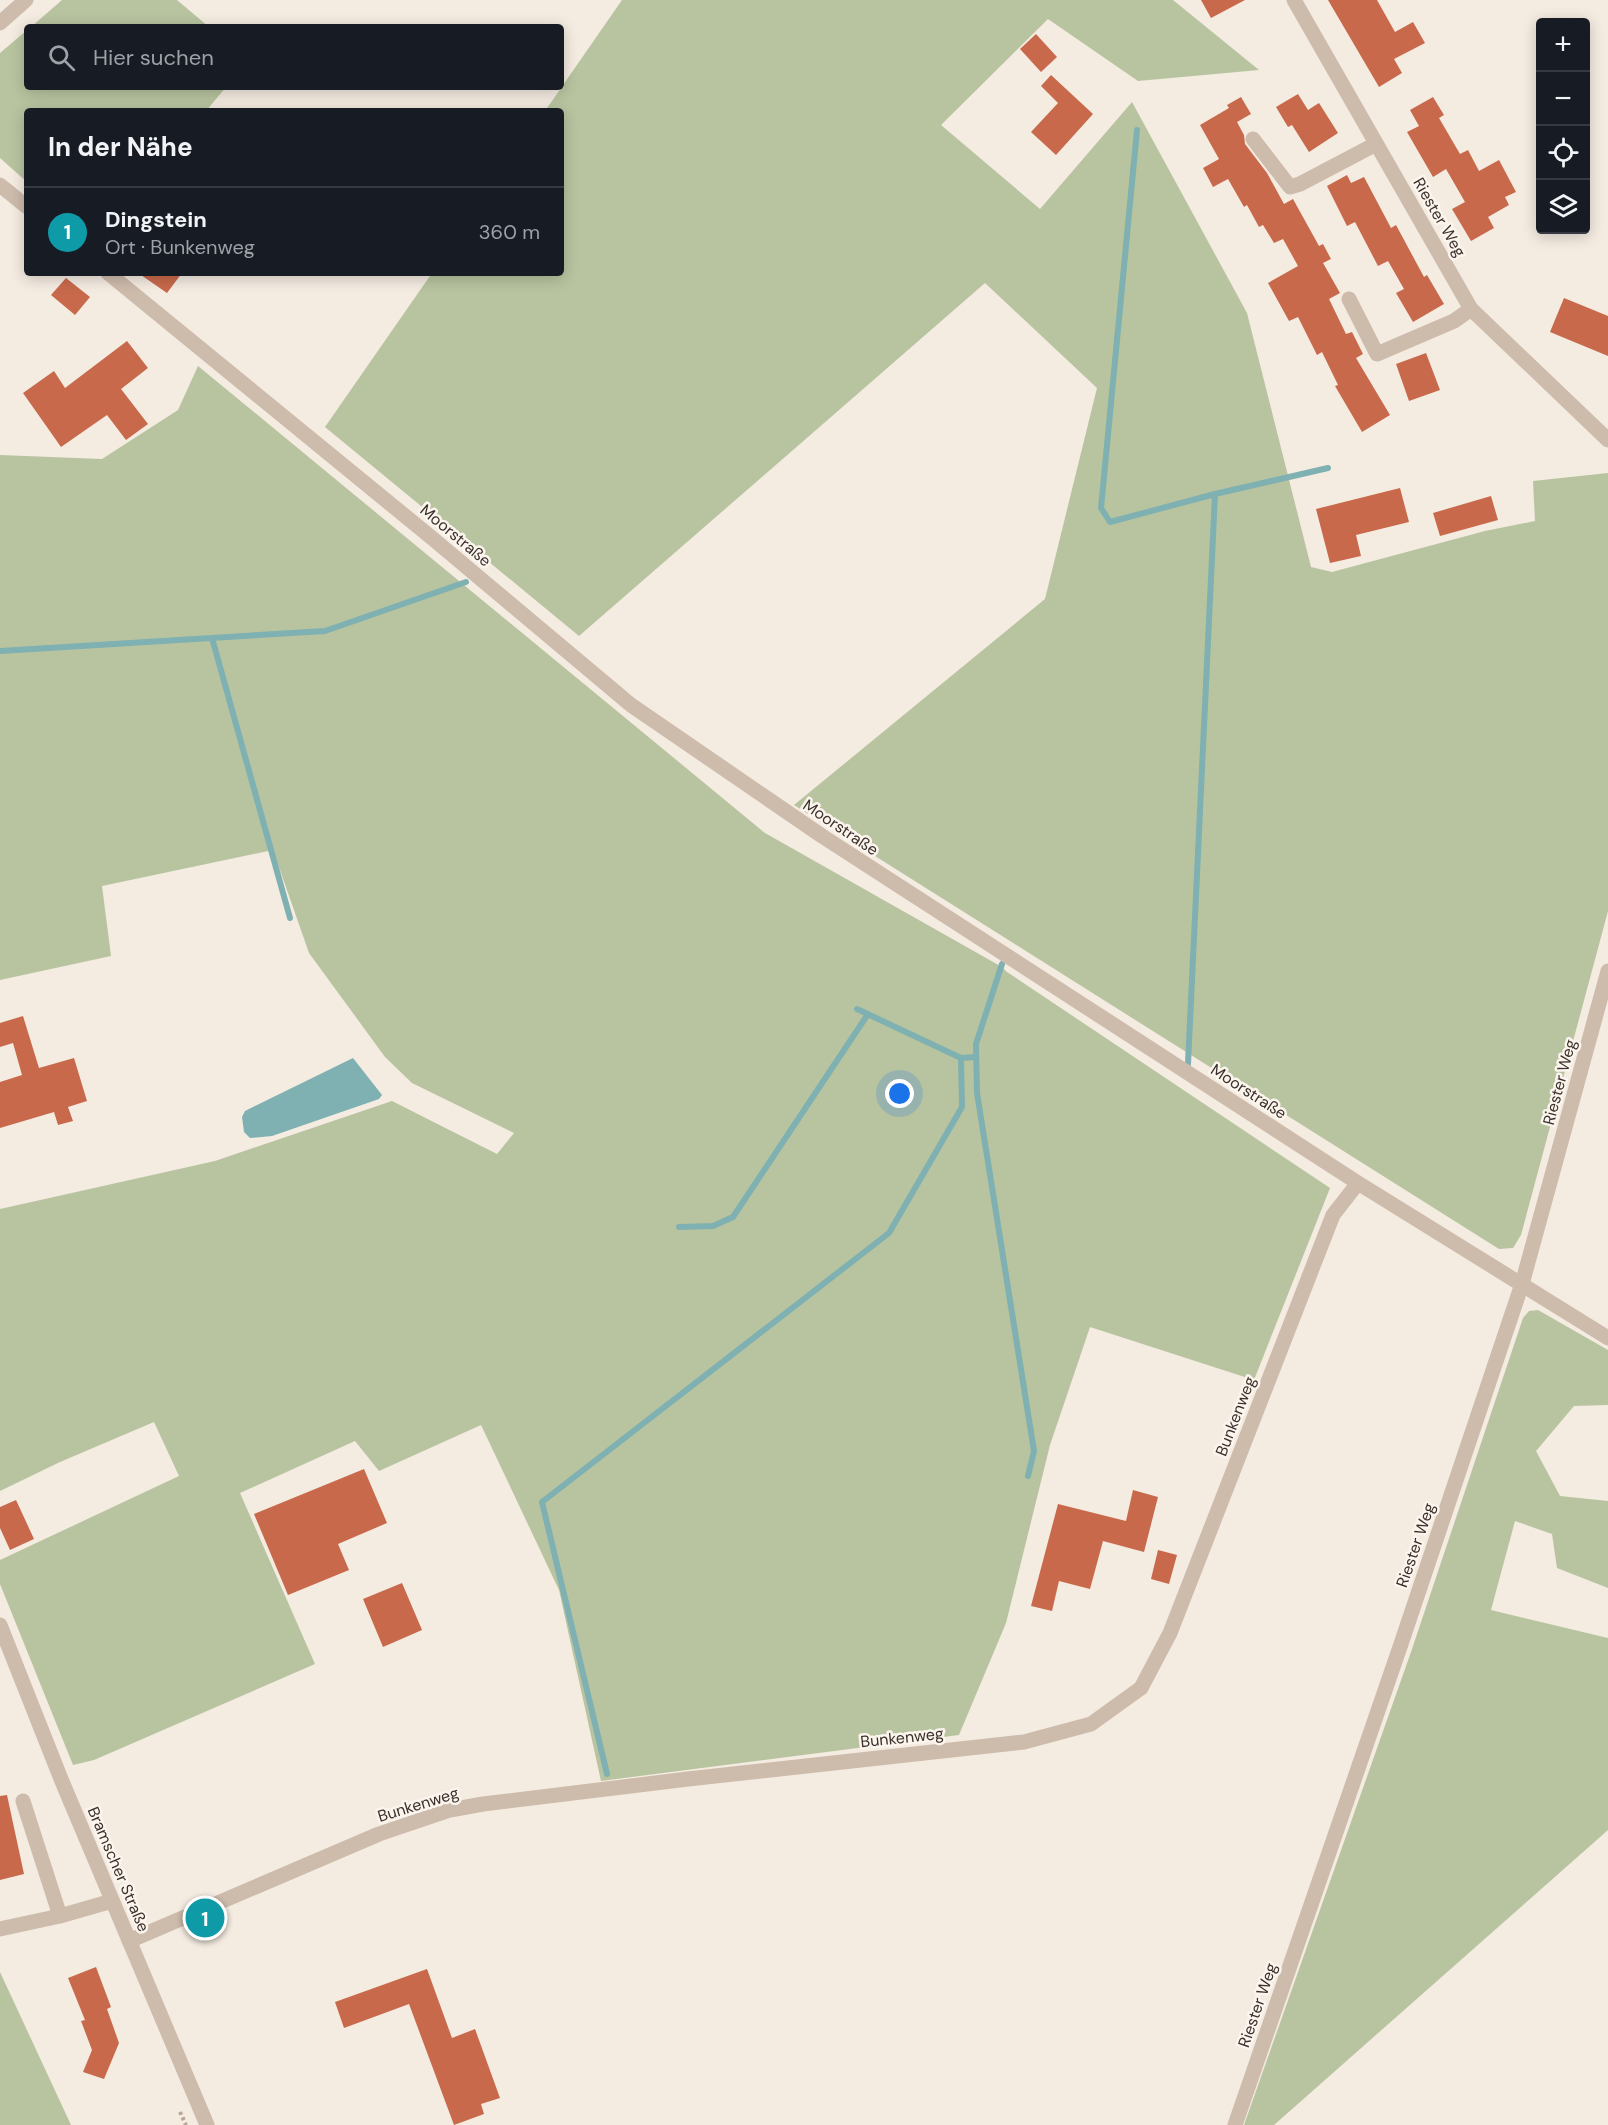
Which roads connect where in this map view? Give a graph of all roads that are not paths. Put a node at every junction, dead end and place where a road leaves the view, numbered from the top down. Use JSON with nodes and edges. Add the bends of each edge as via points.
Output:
{"nodes":[{"id":1,"x":26,"y":0,"type":"edge"},
{"id":2,"x":1294,"y":0,"type":"edge"},
{"id":3,"x":0,"y":23,"type":"edge"},
{"id":4,"x":1253,"y":139,"type":"dead end"},
{"id":5,"x":1376,"y":144,"type":"junction"},
{"id":6,"x":0,"y":185,"type":"edge"},
{"id":7,"x":24,"y":205,"type":"edge"},
{"id":8,"x":112,"y":276,"type":"edge"},
{"id":9,"x":1349,"y":299,"type":"dead end"},
{"id":10,"x":1471,"y":309,"type":"junction"},
{"id":11,"x":1608,"y":440,"type":"edge"},
{"id":12,"x":1608,"y":971,"type":"edge"},
{"id":13,"x":1358,"y":1183,"type":"junction"},
{"id":14,"x":1522,"y":1284,"type":"junction"},
{"id":15,"x":1608,"y":1338,"type":"edge"},
{"id":16,"x":0,"y":1626,"type":"edge"},
{"id":17,"x":23,"y":1801,"type":"dead end"},
{"id":18,"x":112,"y":1901,"type":"junction"},
{"id":19,"x":60,"y":1916,"type":"junction"},
{"id":20,"x":0,"y":1929,"type":"edge"},
{"id":21,"x":129,"y":1941,"type":"junction"},
{"id":22,"x":207,"y":2125,"type":"edge"},
{"id":23,"x":1235,"y":2125,"type":"edge"}],
"edges":[{"from":1,"to":3,"type":"street"},
{"from":2,"to":5,"type":"street","name":"Riester Weg"},
{"from":4,"to":5,"type":"street","via":[[1290,187]]},
{"from":5,"to":10,"type":"street","name":"Riester Weg"},
{"from":6,"to":7,"type":"street"},
{"from":8,"to":13,"type":"street","name":"Moorstraße","via":[[631,705],[822,837]]},
{"from":9,"to":10,"type":"street","via":[[1377,354],[1454,321]]},
{"from":10,"to":11,"type":"street","name":"Riester Weg"},
{"from":12,"to":14,"type":"street","name":"Riester Weg"},
{"from":13,"to":14,"type":"street","name":"Moorstraße"},
{"from":13,"to":21,"type":"street","name":"Bunkenweg","via":[[1333,1215],[1170,1633],[1141,1688],[1091,1724],[1024,1742],[450,1810],[379,1834]]},
{"from":14,"to":15,"type":"street","name":"Moorstraße"},
{"from":14,"to":23,"type":"street","name":"Riester Weg"},
{"from":16,"to":18,"type":"street","name":"Bramscher Straße"},
{"from":17,"to":19,"type":"street"},
{"from":18,"to":19,"type":"street"},
{"from":18,"to":21,"type":"street","name":"Bramscher Straße"},
{"from":19,"to":20,"type":"street"},
{"from":21,"to":22,"type":"street","name":"Bramscher Straße"}]}
